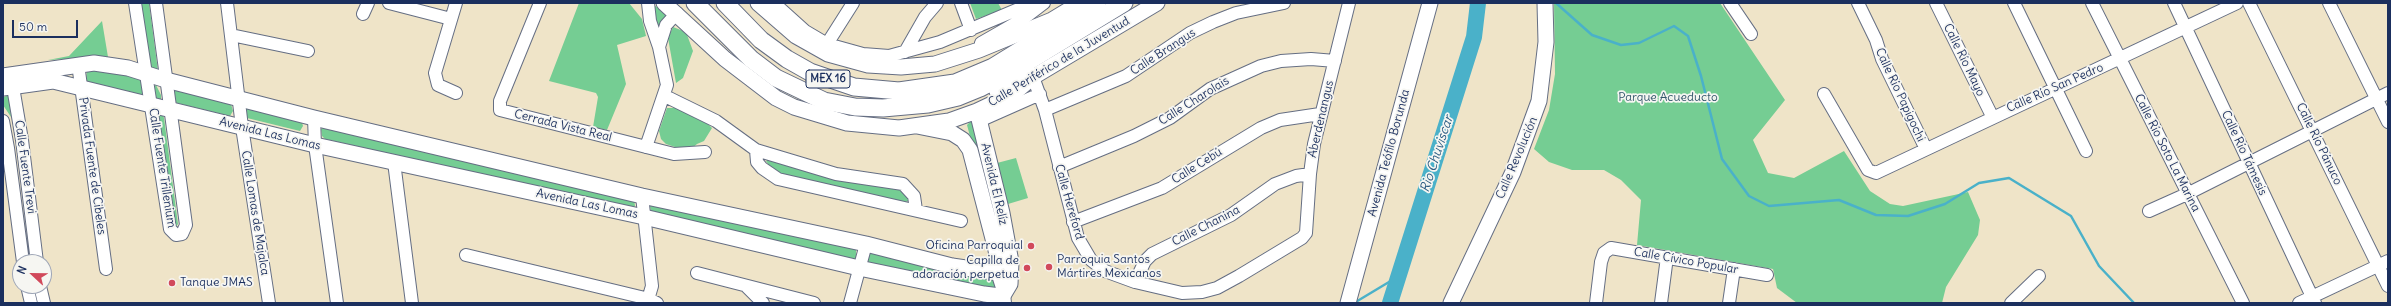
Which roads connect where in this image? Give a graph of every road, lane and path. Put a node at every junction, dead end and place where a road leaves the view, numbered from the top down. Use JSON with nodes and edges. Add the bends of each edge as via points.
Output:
{"nodes":[{"id":1,"x":135,"y":3,"type":"edge"},
{"id":2,"x":156,"y":3,"type":"edge"},
{"id":3,"x":227,"y":3,"type":"edge"},
{"id":4,"x":390,"y":3,"type":"edge"},
{"id":5,"x":456,"y":3,"type":"edge"},
{"id":6,"x":540,"y":3,"type":"edge"},
{"id":7,"x":648,"y":3,"type":"edge"},
{"id":8,"x":664,"y":3,"type":"edge"},
{"id":9,"x":694,"y":3,"type":"edge"},
{"id":10,"x":725,"y":3,"type":"edge"},
{"id":11,"x":758,"y":3,"type":"edge"},
{"id":12,"x":774,"y":3,"type":"edge"},
{"id":13,"x":853,"y":3,"type":"edge"},
{"id":14,"x":937,"y":3,"type":"edge"},
{"id":15,"x":961,"y":3,"type":"edge"},
{"id":16,"x":1033,"y":3,"type":"edge"},
{"id":17,"x":1044,"y":3,"type":"edge"},
{"id":18,"x":1080,"y":3,"type":"edge"},
{"id":19,"x":1097,"y":3,"type":"edge"},
{"id":20,"x":1124,"y":3,"type":"edge"},
{"id":21,"x":1284,"y":3,"type":"edge"},
{"id":22,"x":1346,"y":3,"type":"edge"},
{"id":23,"x":1424,"y":3,"type":"edge"},
{"id":24,"x":1430,"y":3,"type":"edge"},
{"id":25,"x":1545,"y":3,"type":"edge"},
{"id":26,"x":1730,"y":3,"type":"edge"},
{"id":27,"x":1858,"y":3,"type":"edge"},
{"id":28,"x":1936,"y":3,"type":"edge"},
{"id":29,"x":2014,"y":3,"type":"edge"},
{"id":30,"x":2092,"y":3,"type":"edge"},
{"id":31,"x":2174,"y":3,"type":"edge"},
{"id":32,"x":2237,"y":3,"type":"edge"},
{"id":33,"x":2249,"y":3,"type":"edge"},
{"id":34,"x":2329,"y":3,"type":"edge"},
{"id":35,"x":1155,"y":4,"type":"edge"},
{"id":36,"x":677,"y":13,"type":"junction"},
{"id":37,"x":451,"y":19,"type":"junction"},
{"id":38,"x":1052,"y":20,"type":"junction"},
{"id":39,"x":2185,"y":28,"type":"junction"},
{"id":40,"x":971,"y":30,"type":"junction"},
{"id":41,"x":1752,"y":34,"type":"dead end"},
{"id":42,"x":231,"y":35,"type":"junction"},
{"id":43,"x":827,"y":44,"type":"junction"},
{"id":44,"x":659,"y":47,"type":"junction"},
{"id":45,"x":308,"y":51,"type":"dead end"},
{"id":46,"x":905,"y":52,"type":"junction"},
{"id":47,"x":1416,"y":52,"type":"junction"},
{"id":48,"x":956,"y":58,"type":"junction"},
{"id":49,"x":2119,"y":59,"type":"junction"},
{"id":50,"x":1335,"y":61,"type":"junction"},
{"id":51,"x":78,"y":64,"type":"junction"},
{"id":52,"x":146,"y":73,"type":"junction"},
{"id":53,"x":1033,"y":77,"type":"junction"},
{"id":54,"x":166,"y":80,"type":"junction"},
{"id":55,"x":6,"y":81,"type":"edge"},
{"id":56,"x":81,"y":88,"type":"junction"},
{"id":57,"x":2056,"y":89,"type":"junction"},
{"id":58,"x":875,"y":90,"type":"junction"},
{"id":59,"x":957,"y":90,"type":"junction"},
{"id":60,"x":2388,"y":93,"type":"edge"},
{"id":61,"x":456,"y":94,"type":"dead end"},
{"id":62,"x":1040,"y":94,"type":"junction"},
{"id":63,"x":1824,"y":94,"type":"dead end"},
{"id":64,"x":665,"y":96,"type":"junction"},
{"id":65,"x":2377,"y":98,"type":"junction"},
{"id":66,"x":238,"y":99,"type":"junction"},
{"id":67,"x":151,"y":105,"type":"junction"},
{"id":68,"x":883,"y":108,"type":"junction"},
{"id":69,"x":169,"y":109,"type":"junction"},
{"id":70,"x":1045,"y":110,"type":"junction"},
{"id":71,"x":1320,"y":114,"type":"junction"},
{"id":72,"x":978,"y":116,"type":"junction"},
{"id":73,"x":1992,"y":116,"type":"junction"},
{"id":74,"x":314,"y":118,"type":"junction"},
{"id":75,"x":3,"y":122,"type":"edge"},
{"id":76,"x":2388,"y":122,"type":"edge"},
{"id":77,"x":917,"y":126,"type":"junction"},
{"id":78,"x":242,"y":127,"type":"junction"},
{"id":79,"x":2312,"y":132,"type":"junction"},
{"id":80,"x":22,"y":140,"type":"junction"},
{"id":81,"x":315,"y":145,"type":"junction"},
{"id":82,"x":646,"y":147,"type":"junction"},
{"id":83,"x":1930,"y":147,"type":"junction"},
{"id":84,"x":6,"y":148,"type":"edge"},
{"id":85,"x":756,"y":150,"type":"junction"},
{"id":86,"x":705,"y":152,"type":"dead end"},
{"id":87,"x":2086,"y":152,"type":"dead end"},
{"id":88,"x":394,"y":162,"type":"junction"},
{"id":89,"x":2249,"y":162,"type":"junction"},
{"id":90,"x":1059,"y":167,"type":"junction"},
{"id":91,"x":1310,"y":174,"type":"junction"},
{"id":92,"x":2188,"y":194,"type":"junction"},
{"id":93,"x":642,"y":196,"type":"junction"},
{"id":94,"x":916,"y":210,"type":"junction"},
{"id":95,"x":2148,"y":211,"type":"dead end"},
{"id":96,"x":644,"y":217,"type":"junction"},
{"id":97,"x":961,"y":221,"type":"dead end"},
{"id":98,"x":1073,"y":222,"type":"junction"},
{"id":99,"x":1304,"y":236,"type":"joint"},
{"id":100,"x":866,"y":244,"type":"junction"},
{"id":101,"x":21,"y":254,"type":"edge"},
{"id":102,"x":36,"y":254,"type":"edge"},
{"id":103,"x":466,"y":255,"type":"dead end"},
{"id":104,"x":1667,"y":257,"type":"junction"},
{"id":105,"x":2384,"y":263,"type":"edge"},
{"id":106,"x":859,"y":268,"type":"junction"},
{"id":107,"x":106,"y":269,"type":"dead end"},
{"id":108,"x":996,"y":269,"type":"junction"},
{"id":109,"x":1734,"y":269,"type":"junction"},
{"id":110,"x":697,"y":273,"type":"dead end"},
{"id":111,"x":1766,"y":275,"type":"dead end"},
{"id":112,"x":2039,"y":276,"type":"dead end"},
{"id":113,"x":1135,"y":282,"type":"junction"},
{"id":114,"x":746,"y":286,"type":"junction"},
{"id":115,"x":2388,"y":286,"type":"edge"},
{"id":116,"x":1004,"y":298,"type":"edge"},
{"id":117,"x":2313,"y":300,"type":"edge"},
{"id":118,"x":651,"y":302,"type":"edge"},
{"id":119,"x":269,"y":303,"type":"edge"},
{"id":120,"x":337,"y":303,"type":"edge"},
{"id":121,"x":412,"y":303,"type":"edge"},
{"id":122,"x":763,"y":303,"type":"edge"},
{"id":123,"x":814,"y":303,"type":"edge"},
{"id":124,"x":850,"y":303,"type":"edge"},
{"id":125,"x":1348,"y":303,"type":"edge"},
{"id":126,"x":1451,"y":303,"type":"edge"},
{"id":127,"x":1596,"y":303,"type":"edge"},
{"id":128,"x":1661,"y":303,"type":"edge"},
{"id":129,"x":1729,"y":303,"type":"edge"},
{"id":130,"x":2012,"y":303,"type":"edge"},
{"id":131,"x":2243,"y":303,"type":"edge"},
{"id":132,"x":2299,"y":303,"type":"edge"}],
"edges":[{"from":1,"to":52,"type":"street","name":"Calle Fuente Trillenium"},
{"from":2,"to":54,"type":"street","name":"Calle Fuente Trillenium"},
{"from":3,"to":42,"type":"street","name":"Calle Lomas de Majalca"},
{"from":4,"to":37,"type":"street"},
{"from":5,"to":37,"type":"street"},
{"from":6,"to":82,"type":"street","name":"Cerrada Vista Real","via":[[500,101],[500,110]]},
{"from":7,"to":44,"type":"street","via":[[650,22]]},
{"from":8,"to":36,"type":"main road","name":"Calle Periférico de la Juventud"},
{"from":9,"to":68,"type":"highway","number":"MEX 16","via":[[751,59],[776,78],[824,101],[855,107]]},
{"from":10,"to":58,"type":"highway","number":"MEX 16","via":[[762,40],[787,59],[837,83]]},
{"from":11,"to":48,"type":"main road","via":[[796,36],[828,54],[849,61],[882,67],[901,67],[935,64]]},
{"from":12,"to":43,"type":"street","via":[[806,31]]},
{"from":13,"to":43,"type":"street"},
{"from":14,"to":46,"type":"street","via":[[925,17]]},
{"from":15,"to":40,"type":"street"},
{"from":16,"to":40,"type":"street"},
{"from":17,"to":48,"type":"street"},
{"from":18,"to":38,"type":"main road"},
{"from":19,"to":59,"type":"highway","number":"MEX 16"},
{"from":20,"to":59,"type":"highway","number":"MEX 16","via":[[1016,69]]},
{"from":21,"to":70,"type":"street","name":"Calle Brangus","via":[[1236,13],[1213,22],[1190,33],[1126,76]]},
{"from":22,"to":50,"type":"street","name":"Aberdenangus"},
{"from":23,"to":47,"type":"main road"},
{"from":24,"to":47,"type":"main road","name":"Avenida Teófilo Borunda"},
{"from":25,"to":126,"type":"main road","name":"Calle Revolución","via":[[1546,49],[1539,101],[1513,172]]},
{"from":26,"to":41,"type":"street"},
{"from":27,"to":83,"type":"street","name":"Calle Río Papigochi","via":[[1882,59]]},
{"from":28,"to":73,"type":"street","name":"Calle Río Mayo"},
{"from":29,"to":57,"type":"street"},
{"from":30,"to":49,"type":"street","name":"Calle Río Soto La Marina"},
{"from":31,"to":39,"type":"street","name":"Calle Río Támesis"},
{"from":32,"to":39,"type":"street","name":"Calle Río San Pedro"},
{"from":33,"to":79,"type":"street","name":"Calle Río Pánuco"},
{"from":34,"to":65,"type":"street"},
{"from":35,"to":53,"type":"main road","name":"Calle Periférico de la Juventud"},
{"from":36,"to":44,"type":"street","via":[[666,25]]},
{"from":36,"to":77,"type":"main road","name":"Calle Periférico de la Juventud","via":[[749,78],[776,98],[794,107],[847,123],[876,127]]},
{"from":37,"to":61,"type":"street","via":[[435,77],[438,85]]},
{"from":38,"to":48,"type":"main road"},
{"from":38,"to":58,"type":"highway","via":[[971,67]]},
{"from":39,"to":49,"type":"street","name":"Calle Río San Pedro"},
{"from":39,"to":89,"type":"street","name":"Calle Río Támesis"},
{"from":40,"to":46,"type":"street"},
{"from":42,"to":45,"type":"street"},
{"from":42,"to":66,"type":"street","name":"Calle Lomas de Majalca"},
{"from":43,"to":46,"type":"street","via":[[863,54],[889,56]]},
{"from":44,"to":64,"type":"street","via":[[667,81]]},
{"from":47,"to":125,"type":"main road","name":"Avenida Teófilo Borunda"},
{"from":49,"to":57,"type":"street","name":"Calle Río San Pedro"},
{"from":49,"to":92,"type":"street","name":"Calle Río Soto La Marina"},
{"from":50,"to":71,"type":"street","name":"Aberdenangus"},
{"from":50,"to":90,"type":"street","name":"Calle Charolais","via":[[1281,61],[1261,66],[1210,89],[1170,118],[1134,136]]},
{"from":51,"to":52,"type":"main road","name":"Avenida Las Lomas","via":[[107,64]]},
{"from":51,"to":55,"type":"main road","name":"Avenida Las Lomas"},
{"from":51,"to":56,"type":"street","name":"Privada Fuente de Cibeles"},
{"from":52,"to":54,"type":"main road","name":"Avenida Las Lomas"},
{"from":52,"to":67,"type":"street","name":"Calle Fuente Trillenium"},
{"from":53,"to":62,"type":"street","name":"Calle Hereford"},
{"from":53,"to":68,"type":"highway","via":[[954,108],[901,115]]},
{"from":53,"to":72,"type":"main road","name":"Calle Periférico de la Juventud","via":[[1013,94]]},
{"from":54,"to":66,"type":"main road","name":"Avenida Las Lomas"},
{"from":54,"to":69,"type":"street","name":"Calle Fuente Trillenium"},
{"from":55,"to":56,"type":"main road","name":"Avenida Las Lomas","via":[[53,80]]},
{"from":55,"to":80,"type":"street","name":"Calle Fuente Trevi"},
{"from":56,"to":67,"type":"main road","name":"Avenida Las Lomas"},
{"from":56,"to":107,"type":"street","name":"Privada Fuente de Cibeles"},
{"from":57,"to":73,"type":"street","name":"Calle Río San Pedro"},
{"from":57,"to":87,"type":"street"},
{"from":58,"to":59,"type":"highway","number":"MEX 16"},
{"from":59,"to":68,"type":"highway","number":"MEX 16","via":[[928,104]]},
{"from":60,"to":65,"type":"street"},
{"from":62,"to":70,"type":"street","name":"Calle Hereford"},
{"from":62,"to":72,"type":"street"},
{"from":63,"to":83,"type":"street","name":"Calle Río San Pedro","via":[[1868,170],[1880,171]]},
{"from":64,"to":82,"type":"street"},
{"from":64,"to":85,"type":"street","via":[[703,113]]},
{"from":65,"to":76,"type":"street"},
{"from":65,"to":79,"type":"street"},
{"from":66,"to":74,"type":"main road","name":"Avenida Las Lomas"},
{"from":66,"to":78,"type":"street","name":"Calle Lomas de Majalca"},
{"from":67,"to":69,"type":"main road","name":"Avenida Las Lomas"},
{"from":67,"to":69,"type":"street","name":"Calle Fuente Trillenium","via":[[170,229],[176,235],[182,234],[186,225]]},
{"from":69,"to":78,"type":"main road","name":"Avenida Las Lomas"},
{"from":70,"to":90,"type":"street","name":"Calle Hereford"},
{"from":71,"to":91,"type":"street","name":"Aberdenangus"},
{"from":71,"to":98,"type":"street","name":"Calle Cebú","via":[[1280,120],[1261,128],[1162,188]]},
{"from":72,"to":77,"type":"main road","name":"Calle Periférico de la Juventud"},
{"from":72,"to":116,"type":"main road","name":"Avenida El Relíz","via":[[1002,212],[1011,262],[1010,284]]},
{"from":73,"to":83,"type":"street","name":"Calle Río San Pedro"},
{"from":74,"to":81,"type":"street"},
{"from":74,"to":93,"type":"main road","name":"Avenida Las Lomas"},
{"from":75,"to":84,"type":"street","name":"Calle Fuente Trevi"},
{"from":77,"to":108,"type":"main road","name":"Avenida El Relíz","via":[[952,133],[963,140],[970,150],[996,250]]},
{"from":78,"to":81,"type":"main road","name":"Avenida Las Lomas"},
{"from":78,"to":119,"type":"street","name":"Calle Lomas de Majalca"},
{"from":79,"to":89,"type":"street"},
{"from":79,"to":105,"type":"street","name":"Calle Río Pánuco"},
{"from":80,"to":84,"type":"street"},
{"from":80,"to":102,"type":"street","name":"Calle Fuente Trevi"},
{"from":81,"to":88,"type":"main road","name":"Avenida Las Lomas"},
{"from":81,"to":120,"type":"street"},
{"from":82,"to":86,"type":"street","name":"Cerrada Vista Real","via":[[674,154]]},
{"from":84,"to":101,"type":"street","name":"Calle Fuente Trevi"},
{"from":85,"to":94,"type":"street","via":[[757,162],[778,179]]},
{"from":85,"to":94,"type":"street","via":[[836,174],[903,184],[914,196]]},
{"from":88,"to":96,"type":"main road","name":"Avenida Las Lomas"},
{"from":88,"to":121,"type":"street"},
{"from":89,"to":92,"type":"street"},
{"from":89,"to":117,"type":"street","name":"Calle Río Támesis"},
{"from":90,"to":98,"type":"street","name":"Calle Hereford"},
{"from":91,"to":99,"type":"street","name":"Aberdenangus","via":[[1308,228]]},
{"from":91,"to":113,"type":"street","name":"Calle Chanina","via":[[1275,184],[1231,215],[1152,254],[1145,261]]},
{"from":92,"to":95,"type":"street"},
{"from":92,"to":131,"type":"street","name":"Calle Río Soto La Marina"},
{"from":93,"to":96,"type":"street"},
{"from":93,"to":100,"type":"main road","name":"Avenida Las Lomas"},
{"from":94,"to":97,"type":"street"},
{"from":96,"to":106,"type":"main road","name":"Avenida Las Lomas"},
{"from":96,"to":118,"type":"street","via":[[652,286]]},
{"from":98,"to":113,"type":"street","name":"Calle Hereford","via":[[1078,238],[1096,265]]},
{"from":99,"to":113,"type":"street","name":"Calle Hereford","via":[[1239,276],[1210,290],[1182,293]]},
{"from":100,"to":106,"type":"street"},
{"from":100,"to":108,"type":"main road","name":"Avenida Las Lomas","via":[[987,273]]},
{"from":103,"to":118,"type":"street"},
{"from":104,"to":109,"type":"street","name":"Calle Cívico Popular"},
{"from":104,"to":127,"type":"street","name":"Calle Cívico Popular","via":[[1611,248],[1607,250],[1601,262]]},
{"from":104,"to":128,"type":"street"},
{"from":105,"to":115,"type":"street","name":"Calle Río Pánuco"},
{"from":105,"to":117,"type":"street"},
{"from":106,"to":116,"type":"main road","name":"Avenida Las Lomas"},
{"from":106,"to":124,"type":"street"},
{"from":108,"to":116,"type":"street"},
{"from":109,"to":111,"type":"street","name":"Calle Cívico Popular"},
{"from":109,"to":129,"type":"street"},
{"from":110,"to":114,"type":"street"},
{"from":112,"to":130,"type":"street"},
{"from":114,"to":122,"type":"street"},
{"from":114,"to":123,"type":"street"},
{"from":117,"to":132,"type":"street"}]}
